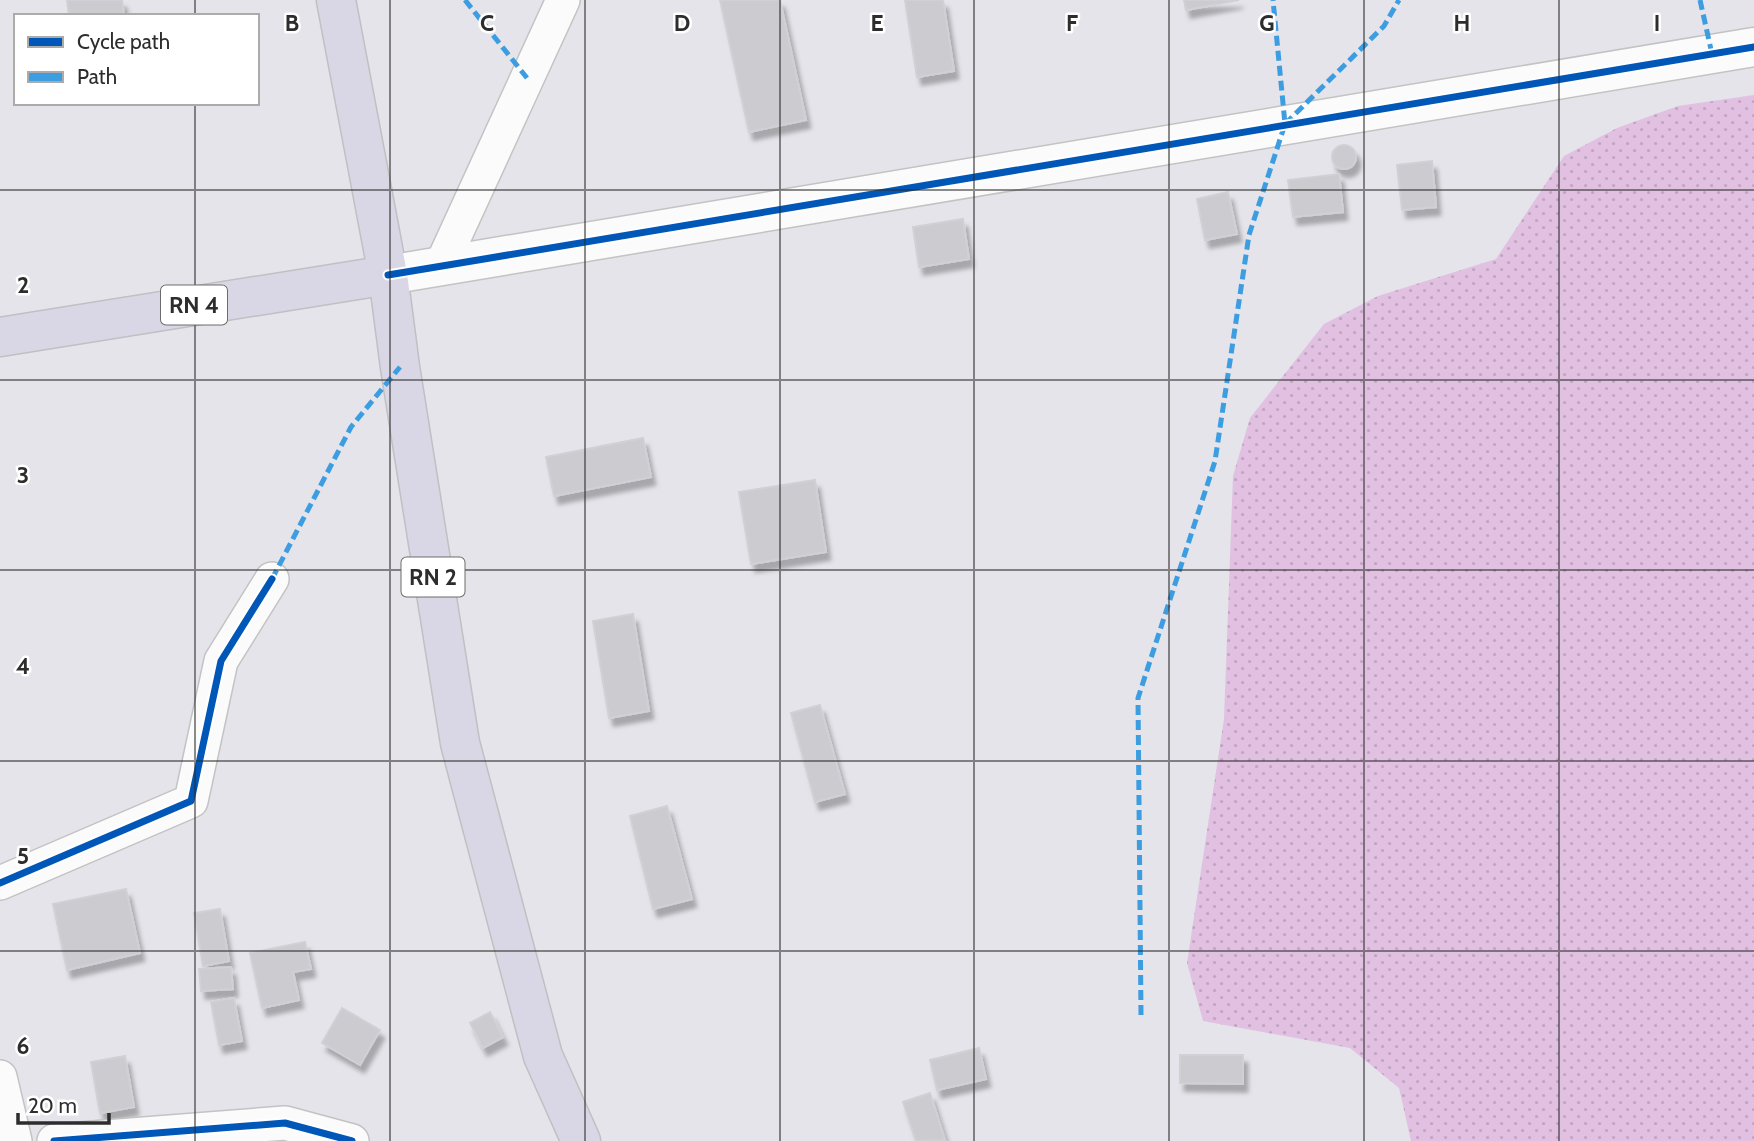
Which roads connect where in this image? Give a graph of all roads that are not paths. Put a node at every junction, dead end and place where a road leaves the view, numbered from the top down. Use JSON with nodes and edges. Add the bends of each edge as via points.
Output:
{"nodes":[{"id":1,"x":336,"y":0,"type":"edge"},
{"id":2,"x":563,"y":0,"type":"edge"},
{"id":3,"x":1754,"y":47,"type":"edge"},
{"id":4,"x":441,"y":266,"type":"junction"},
{"id":5,"x":388,"y":275,"type":"junction"},
{"id":6,"x":0,"y":337,"type":"edge"},
{"id":7,"x":272,"y":579,"type":"dead end"},
{"id":8,"x":0,"y":883,"type":"edge"},
{"id":9,"x":0,"y":1077,"type":"edge"},
{"id":10,"x":15,"y":1141,"type":"edge"},
{"id":11,"x":54,"y":1141,"type":"edge"},
{"id":12,"x":352,"y":1141,"type":"edge"},
{"id":13,"x":581,"y":1141,"type":"edge"}],
"edges":[{"from":1,"to":5,"type":"main road","number":"RN 2"},
{"from":2,"to":4,"type":"street"},
{"from":3,"to":4,"type":"street"},
{"from":4,"to":5,"type":"street"},
{"from":5,"to":6,"type":"main road","number":"RN 4"},
{"from":5,"to":13,"type":"main road","number":"RN 2","via":[[460,743],[543,1056]]},
{"from":7,"to":8,"type":"street","via":[[221,661],[191,801]]},
{"from":9,"to":10,"type":"street"},
{"from":11,"to":12,"type":"street","via":[[285,1123]]}]}
